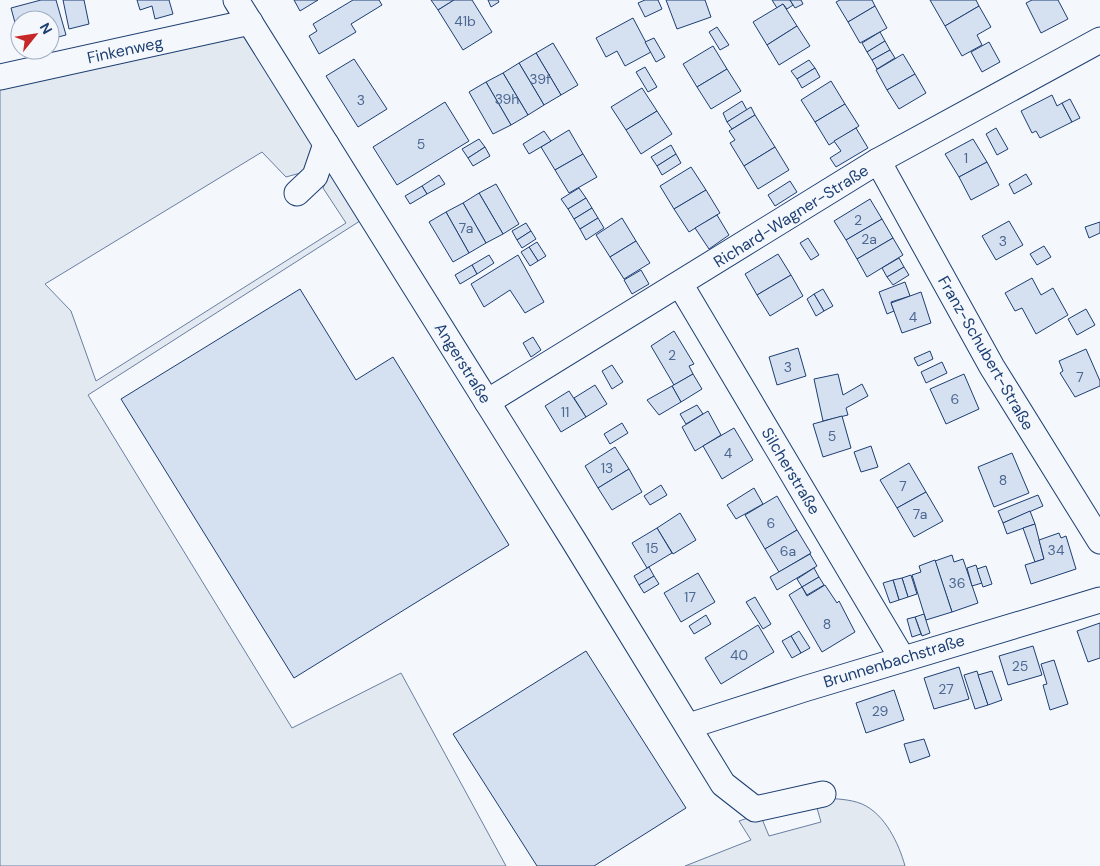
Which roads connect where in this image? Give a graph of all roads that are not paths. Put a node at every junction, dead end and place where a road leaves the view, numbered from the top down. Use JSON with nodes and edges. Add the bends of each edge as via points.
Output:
{"nodes":[{"id":1,"x":236,"y":0,"type":"edge"},
{"id":2,"x":250,"y":22,"type":"junction"},
{"id":3,"x":1100,"y":40,"type":"edge"},
{"id":4,"x":0,"y":78,"type":"edge"},
{"id":5,"x":326,"y":144,"type":"junction"},
{"id":6,"x":878,"y":161,"type":"junction"},
{"id":7,"x":297,"y":193,"type":"dead end"},
{"id":8,"x":680,"y":284,"type":"junction"},
{"id":9,"x":487,"y":402,"type":"junction"},
{"id":10,"x":1100,"y":541,"type":"edge"},
{"id":11,"x":1100,"y":600,"type":"edge"},
{"id":12,"x":902,"y":658,"type":"junction"},
{"id":13,"x":689,"y":726,"type":"junction"},
{"id":14,"x":823,"y":794,"type":"dead end"}],
"edges":[{"from":1,"to":2,"type":"street","name":"Angerstraße"},
{"from":2,"to":4,"type":"street","name":"Finkenweg"},
{"from":2,"to":5,"type":"street","name":"Angerstraße"},
{"from":3,"to":6,"type":"street","name":"Richard-Wagner-Straße"},
{"from":5,"to":7,"type":"street","via":[[315,176]]},
{"from":5,"to":9,"type":"street","name":"Angerstraße"},
{"from":6,"to":8,"type":"street","name":"Richard-Wagner-Straße"},
{"from":6,"to":10,"type":"street","name":"Franz-Schubert-Straße","via":[[992,367]]},
{"from":8,"to":9,"type":"street","name":"Richard-Wagner-Straße"},
{"from":8,"to":12,"type":"street","name":"Silcherstraße"},
{"from":9,"to":13,"type":"street","name":"Angerstraße"},
{"from":11,"to":12,"type":"street","name":"Brunnenbachstraße"},
{"from":12,"to":13,"type":"street","name":"Brunnenbachstraße"},
{"from":13,"to":14,"type":"street","name":"Angerstraße","via":[[723,784],[755,809]]}]}
